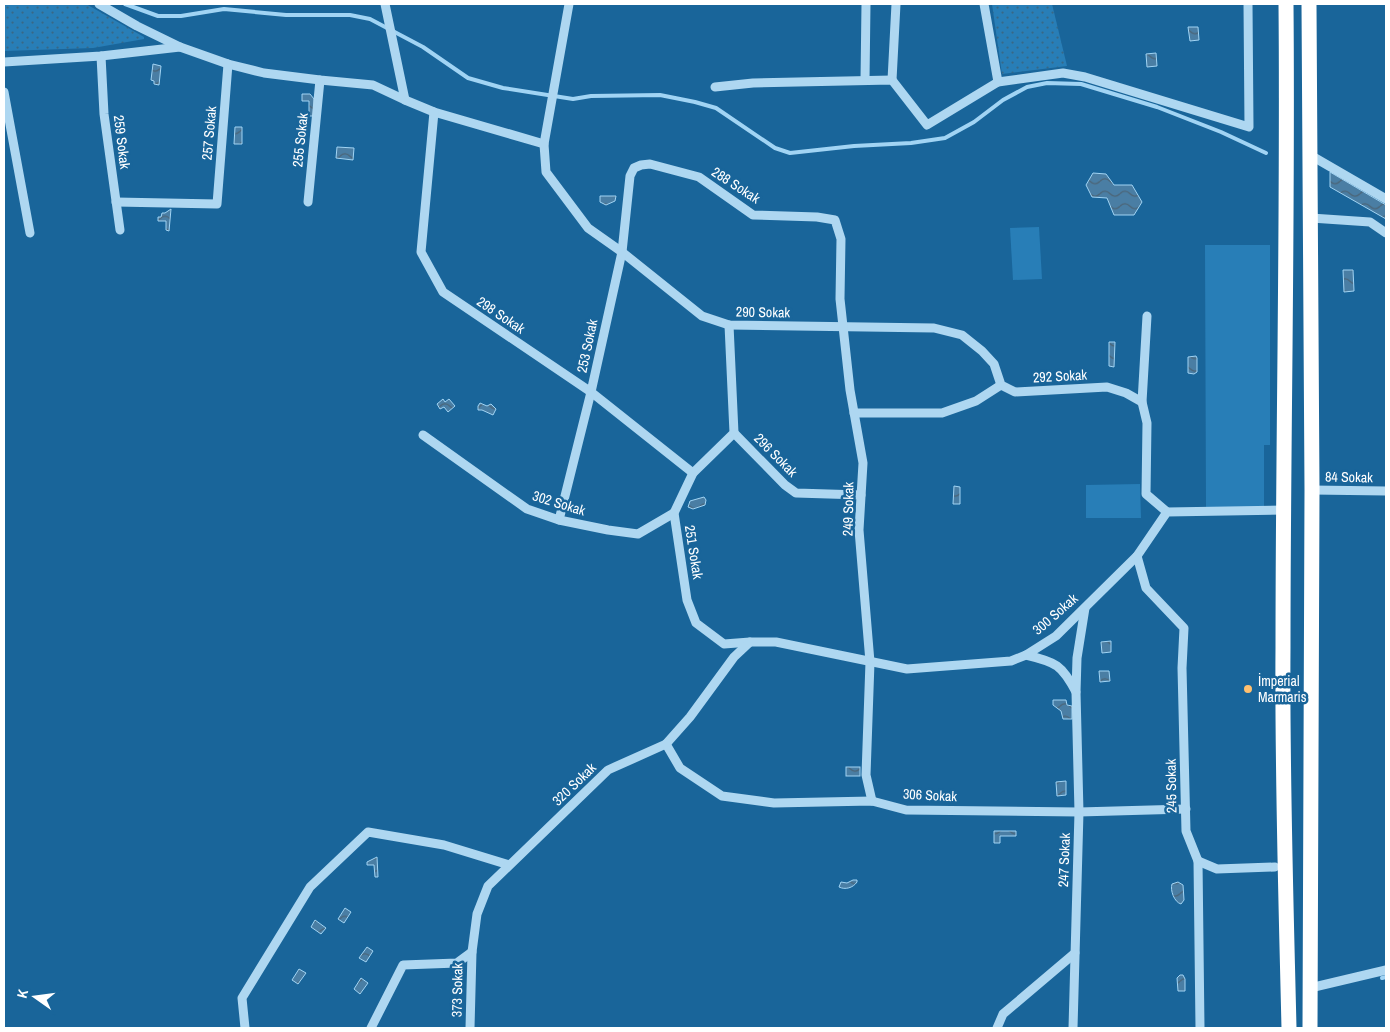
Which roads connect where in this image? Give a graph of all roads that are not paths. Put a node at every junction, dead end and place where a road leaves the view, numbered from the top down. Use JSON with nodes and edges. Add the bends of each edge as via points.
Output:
{"nodes":[{"id":1,"x":99,"y":4,"type":"edge"},
{"id":2,"x":569,"y":4,"type":"edge"},
{"id":3,"x":866,"y":4,"type":"edge"},
{"id":4,"x":896,"y":4,"type":"edge"},
{"id":5,"x":984,"y":4,"type":"edge"},
{"id":6,"x":1248,"y":4,"type":"edge"},
{"id":7,"x":1286,"y":4,"type":"edge"},
{"id":8,"x":1309,"y":4,"type":"edge"},
{"id":9,"x":386,"y":8,"type":"edge"},
{"id":10,"x":180,"y":48,"type":"junction"},
{"id":11,"x":101,"y":56,"type":"junction"},
{"id":12,"x":4,"y":62,"type":"edge"},
{"id":13,"x":228,"y":64,"type":"junction"},
{"id":14,"x":320,"y":80,"type":"junction"},
{"id":15,"x":865,"y":80,"type":"junction"},
{"id":16,"x":892,"y":80,"type":"junction"},
{"id":17,"x":998,"y":82,"type":"junction"},
{"id":18,"x":714,"y":87,"type":"dead end"},
{"id":19,"x":4,"y":92,"type":"edge"},
{"id":20,"x":405,"y":100,"type":"junction"},
{"id":21,"x":434,"y":112,"type":"junction"},
{"id":22,"x":544,"y":144,"type":"junction"},
{"id":23,"x":1310,"y":155,"type":"junction"},
{"id":24,"x":630,"y":176,"type":"joint"},
{"id":25,"x":1386,"y":199,"type":"edge"},
{"id":26,"x":116,"y":202,"type":"junction"},
{"id":27,"x":308,"y":202,"type":"dead end"},
{"id":28,"x":1311,"y":218,"type":"junction"},
{"id":29,"x":835,"y":220,"type":"joint"},
{"id":30,"x":120,"y":230,"type":"dead end"},
{"id":31,"x":30,"y":233,"type":"dead end"},
{"id":32,"x":1386,"y":234,"type":"edge"},
{"id":33,"x":622,"y":252,"type":"junction"},
{"id":34,"x":1147,"y":316,"type":"dead end"},
{"id":35,"x":729,"y":325,"type":"junction"},
{"id":36,"x":843,"y":327,"type":"junction"},
{"id":37,"x":1000,"y":386,"type":"junction"},
{"id":38,"x":591,"y":392,"type":"junction"},
{"id":39,"x":1142,"y":402,"type":"junction"},
{"id":40,"x":854,"y":413,"type":"junction"},
{"id":41,"x":734,"y":433,"type":"junction"},
{"id":42,"x":423,"y":435,"type":"dead end"},
{"id":43,"x":692,"y":473,"type":"junction"},
{"id":44,"x":1312,"y":490,"type":"junction"},
{"id":45,"x":1386,"y":491,"type":"edge"},
{"id":46,"x":861,"y":495,"type":"junction"},
{"id":47,"x":1284,"y":510,"type":"junction"},
{"id":48,"x":1168,"y":512,"type":"junction"},
{"id":49,"x":674,"y":513,"type":"junction"},
{"id":50,"x":559,"y":520,"type":"junction"},
{"id":51,"x":1137,"y":556,"type":"junction"},
{"id":52,"x":1085,"y":607,"type":"junction"},
{"id":53,"x":750,"y":642,"type":"junction"},
{"id":54,"x":1026,"y":655,"type":"junction"},
{"id":55,"x":870,"y":662,"type":"junction"},
{"id":56,"x":1076,"y":692,"type":"junction"},
{"id":57,"x":666,"y":744,"type":"junction"},
{"id":58,"x":872,"y":801,"type":"junction"},
{"id":59,"x":1186,"y":809,"type":"junction"},
{"id":60,"x":1079,"y":812,"type":"junction"},
{"id":61,"x":1198,"y":860,"type":"junction"},
{"id":62,"x":509,"y":865,"type":"junction"},
{"id":63,"x":1275,"y":867,"type":"dead end"},
{"id":64,"x":472,"y":952,"type":"junction"},
{"id":65,"x":1075,"y":953,"type":"junction"},
{"id":66,"x":1386,"y":970,"type":"edge"},
{"id":67,"x":1310,"y":988,"type":"junction"},
{"id":68,"x":245,"y":1028,"type":"edge"},
{"id":69,"x":371,"y":1028,"type":"edge"},
{"id":70,"x":470,"y":1028,"type":"edge"},
{"id":71,"x":997,"y":1028,"type":"edge"},
{"id":72,"x":1073,"y":1028,"type":"edge"},
{"id":73,"x":1200,"y":1028,"type":"edge"},
{"id":74,"x":1290,"y":1028,"type":"edge"},
{"id":75,"x":1310,"y":1028,"type":"edge"}],
"edges":[{"from":1,"to":10,"type":"street"},
{"from":2,"to":22,"type":"street","name":"290 Sokak"},
{"from":3,"to":15,"type":"street"},
{"from":4,"to":16,"type":"street"},
{"from":5,"to":17,"type":"street"},
{"from":6,"to":17,"type":"street","via":[[1249,127],[1063,73]]},
{"from":7,"to":47,"type":"highway"},
{"from":8,"to":23,"type":"highway"},
{"from":9,"to":20,"type":"street"},
{"from":10,"to":11,"type":"street"},
{"from":10,"to":13,"type":"street"},
{"from":11,"to":12,"type":"street"},
{"from":11,"to":26,"type":"street","name":"259 Sokak","via":[[104,114]]},
{"from":13,"to":14,"type":"street","via":[[264,73]]},
{"from":13,"to":26,"type":"street","name":"257 Sokak","via":[[217,204]]},
{"from":14,"to":20,"type":"street","via":[[373,85]]},
{"from":14,"to":27,"type":"street","name":"255 Sokak"},
{"from":15,"to":16,"type":"street"},
{"from":15,"to":18,"type":"street","via":[[754,82]]},
{"from":16,"to":17,"type":"street","via":[[927,125]]},
{"from":19,"to":31,"type":"street"},
{"from":20,"to":21,"type":"street"},
{"from":21,"to":22,"type":"street"},
{"from":21,"to":38,"type":"street","name":"298 Sokak","via":[[421,252],[444,292]]},
{"from":22,"to":33,"type":"street","name":"290 Sokak","via":[[546,172],[588,228]]},
{"from":23,"to":25,"type":"street"},
{"from":23,"to":28,"type":"highway"},
{"from":24,"to":29,"type":"street","name":"288 Sokak","via":[[634,168],[650,164],[699,178],[753,215],[817,216]]},
{"from":24,"to":33,"type":"street","name":"253 Sokak"},
{"from":26,"to":30,"type":"street","name":"259 Sokak"},
{"from":28,"to":32,"type":"street","via":[[1370,222]]},
{"from":28,"to":44,"type":"highway"},
{"from":29,"to":36,"type":"street","name":"249 Sokak","via":[[841,239]]},
{"from":33,"to":35,"type":"street","name":"290 Sokak","via":[[702,316]]},
{"from":33,"to":38,"type":"street","name":"253 Sokak"},
{"from":34,"to":39,"type":"street"},
{"from":35,"to":36,"type":"street","name":"290 Sokak"},
{"from":35,"to":41,"type":"street"},
{"from":36,"to":37,"type":"street","name":"290 Sokak","via":[[934,328],[962,335],[994,364]]},
{"from":36,"to":40,"type":"street","name":"249 Sokak"},
{"from":37,"to":39,"type":"street","name":"292 Sokak","via":[[1015,392],[1107,387]]},
{"from":37,"to":40,"type":"street","via":[[976,401],[942,413]]},
{"from":38,"to":43,"type":"street","name":"298 Sokak"},
{"from":38,"to":50,"type":"street","name":"253 Sokak"},
{"from":39,"to":48,"type":"street","via":[[1147,423],[1146,494]]},
{"from":40,"to":46,"type":"street","name":"249 Sokak","via":[[863,463]]},
{"from":41,"to":43,"type":"street","name":"251 Sokak"},
{"from":41,"to":46,"type":"street","name":"296 Sokak","via":[[796,493]]},
{"from":42,"to":50,"type":"street","name":"302 Sokak","via":[[527,509]]},
{"from":43,"to":49,"type":"street","name":"251 Sokak"},
{"from":44,"to":45,"type":"street","name":"84 Sokak"},
{"from":44,"to":67,"type":"highway"},
{"from":46,"to":55,"type":"street","name":"249 Sokak","via":[[859,530]]},
{"from":47,"to":48,"type":"street"},
{"from":47,"to":74,"type":"highway","via":[[1284,867]]},
{"from":48,"to":51,"type":"street","name":"300 Sokak"},
{"from":49,"to":50,"type":"street","name":"302 Sokak","via":[[638,534]]},
{"from":49,"to":53,"type":"street","name":"251 Sokak","via":[[687,600],[696,623],[724,644]]},
{"from":51,"to":52,"type":"street","name":"300 Sokak"},
{"from":51,"to":59,"type":"street","name":"245 Sokak","via":[[1146,588],[1184,628]]},
{"from":52,"to":54,"type":"street","name":"300 Sokak","via":[[1056,636]]},
{"from":52,"to":56,"type":"street","name":"247 Sokak"},
{"from":53,"to":55,"type":"street","name":"300 Sokak","via":[[776,642]]},
{"from":53,"to":57,"type":"street","name":"320 Sokak","via":[[734,657]]},
{"from":54,"to":55,"type":"street","name":"300 Sokak","via":[[1012,661],[907,669]]},
{"from":54,"to":56,"type":"street","name":"247 Sokak","via":[[1048,660],[1066,672]]},
{"from":55,"to":58,"type":"street","name":"249 Sokak","via":[[866,775]]},
{"from":56,"to":60,"type":"street","name":"247 Sokak"},
{"from":57,"to":58,"type":"street","name":"306 Sokak","via":[[680,768],[722,796],[774,803]]},
{"from":57,"to":62,"type":"street","name":"320 Sokak","via":[[608,770]]},
{"from":58,"to":60,"type":"street","name":"306 Sokak","via":[[906,810]]},
{"from":59,"to":60,"type":"street","name":"306 Sokak"},
{"from":59,"to":61,"type":"street","name":"245 Sokak","via":[[1186,831]]},
{"from":60,"to":65,"type":"street","name":"247 Sokak"},
{"from":61,"to":63,"type":"street","via":[[1217,868]]},
{"from":61,"to":73,"type":"street","name":"245 Sokak"},
{"from":62,"to":64,"type":"street","name":"320 Sokak","via":[[488,886],[477,914]]},
{"from":62,"to":68,"type":"street","via":[[444,845],[368,832],[310,887],[242,998]]},
{"from":64,"to":69,"type":"street","via":[[456,963],[403,965]]},
{"from":64,"to":70,"type":"street","name":"373 Sokak"},
{"from":65,"to":71,"type":"street","via":[[1003,1014]]},
{"from":65,"to":72,"type":"street","name":"247 Sokak"},
{"from":66,"to":67,"type":"street"},
{"from":67,"to":75,"type":"highway"}]}
